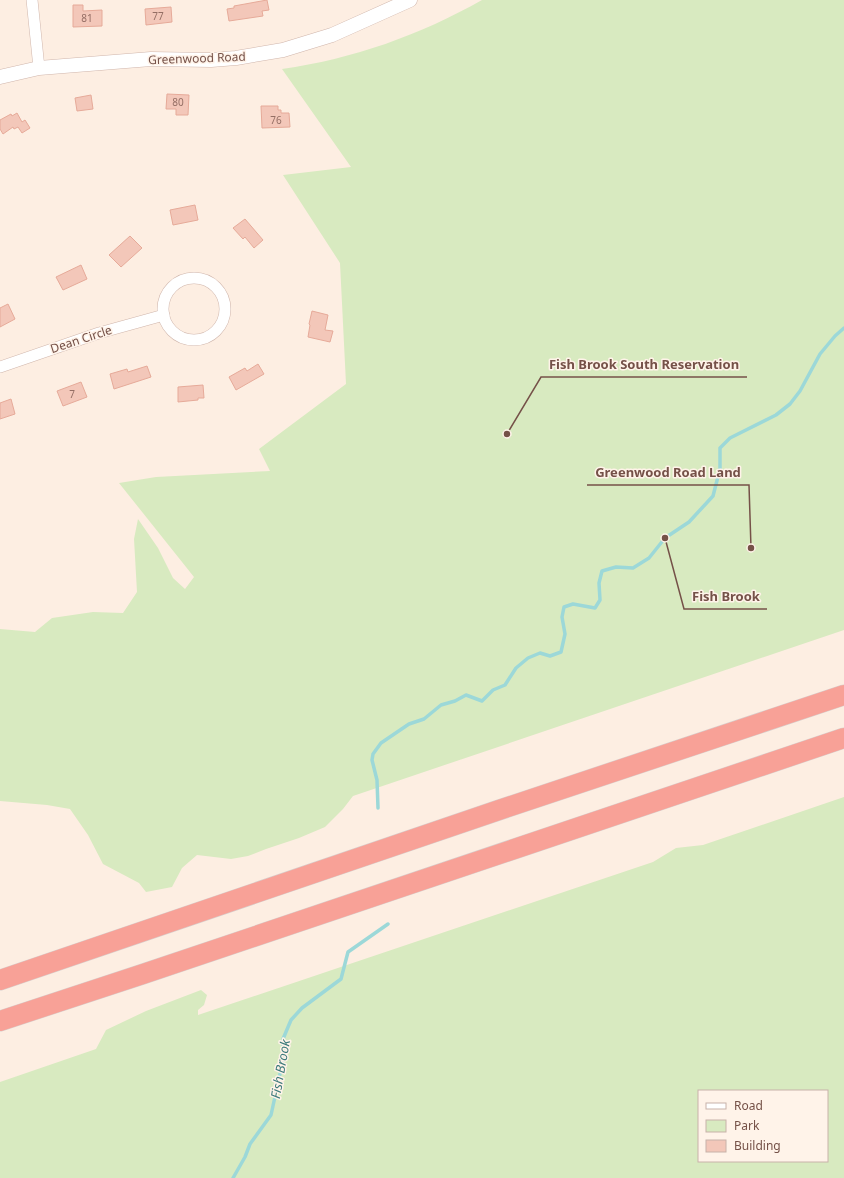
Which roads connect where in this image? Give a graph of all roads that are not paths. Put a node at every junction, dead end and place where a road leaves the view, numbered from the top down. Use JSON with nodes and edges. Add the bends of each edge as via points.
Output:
{"nodes":[{"id":1,"x":32,"y":0,"type":"edge"},
{"id":2,"x":410,"y":0,"type":"edge"},
{"id":3,"x":39,"y":68,"type":"junction"},
{"id":4,"x":0,"y":77,"type":"edge"},
{"id":5,"x":164,"y":315,"type":"junction"},
{"id":6,"x":0,"y":367,"type":"edge"},
{"id":7,"x":844,"y":695,"type":"edge"},
{"id":8,"x":844,"y":738,"type":"edge"},
{"id":9,"x":0,"y":980,"type":"edge"},
{"id":10,"x":0,"y":1021,"type":"edge"}],
"edges":[{"from":1,"to":3,"type":"street"},
{"from":2,"to":3,"type":"street","name":"Greenwood Road","via":[[332,35],[283,50],[211,60],[151,59]]},
{"from":3,"to":4,"type":"street","name":"Greenwood Road"},
{"from":5,"to":5,"type":"street","via":[[169,327],[179,336],[192,340],[211,335],[216,330],[223,319],[225,306],[216,287],[204,279],[189,278],[171,288],[164,301]]},
{"from":5,"to":6,"type":"street","name":"Dean Circle","via":[[99,333]]},
{"from":7,"to":9,"type":"highway"},
{"from":8,"to":10,"type":"highway"}]}
